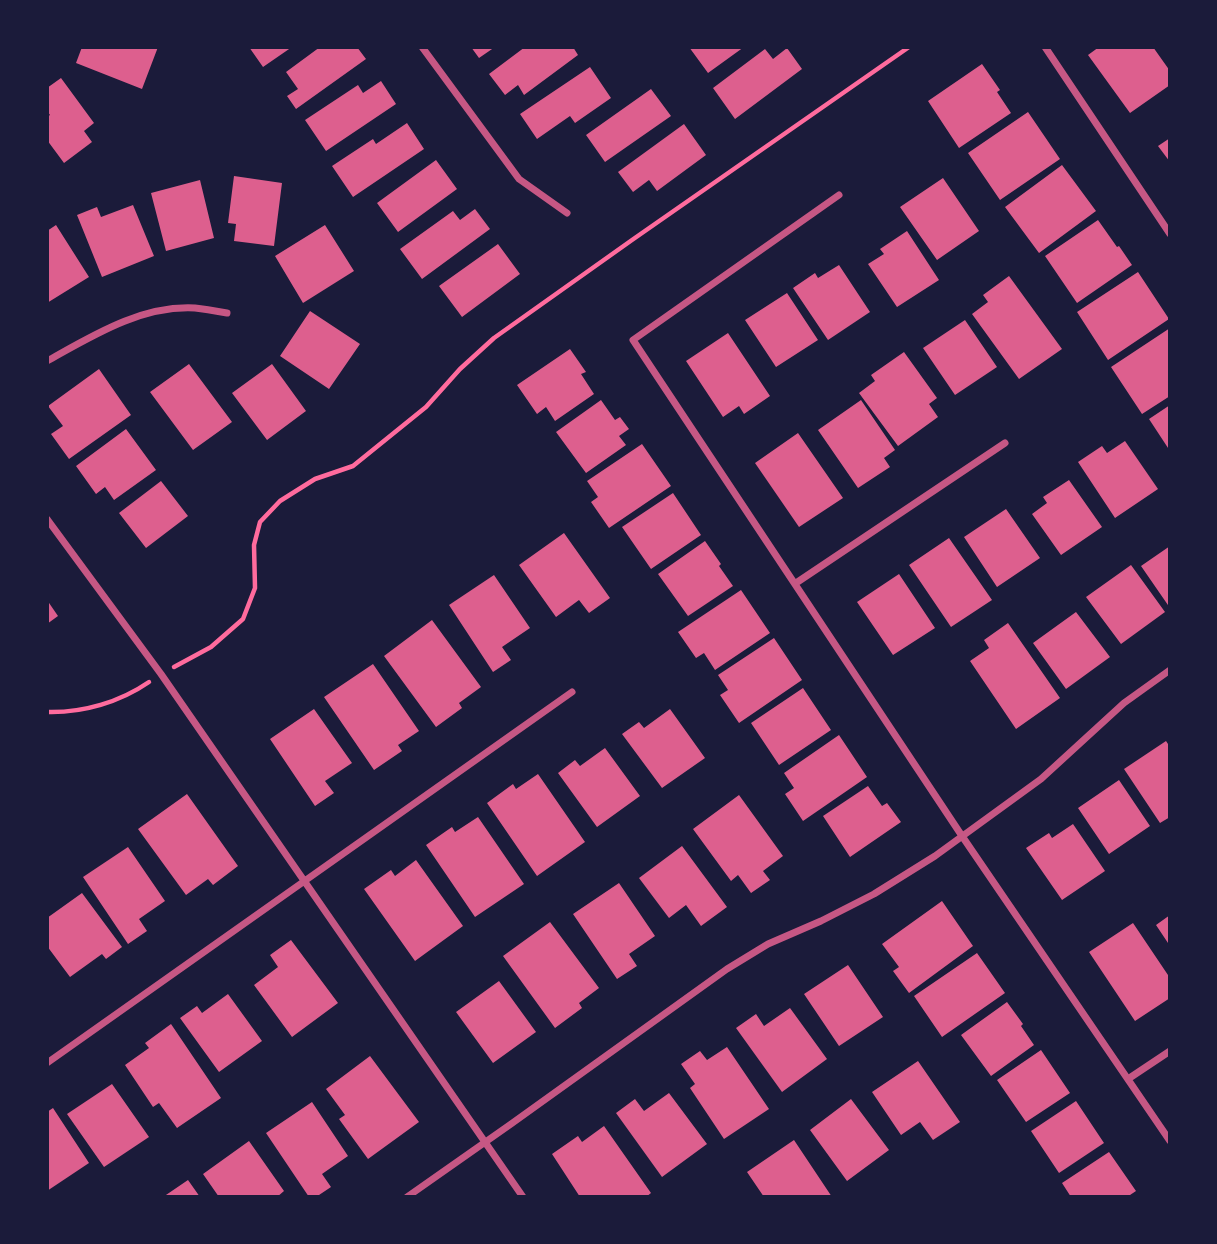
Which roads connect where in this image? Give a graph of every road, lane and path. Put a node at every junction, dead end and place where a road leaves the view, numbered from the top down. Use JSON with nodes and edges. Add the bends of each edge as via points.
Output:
{"nodes":[{"id":1,"x":422,"y":47,"type":"edge"},
{"id":2,"x":909,"y":47,"type":"edge"},
{"id":3,"x":1045,"y":47,"type":"edge"},
{"id":4,"x":839,"y":195,"type":"dead end"},
{"id":5,"x":567,"y":213,"type":"dead end"},
{"id":6,"x":1170,"y":234,"type":"edge"},
{"id":7,"x":227,"y":313,"type":"dead end"},
{"id":8,"x":47,"y":361,"type":"edge"},
{"id":9,"x":1005,"y":443,"type":"dead end"},
{"id":10,"x":47,"y":519,"type":"edge"},
{"id":11,"x":796,"y":583,"type":"junction"},
{"id":12,"x":1170,"y":670,"type":"edge"},
{"id":13,"x":161,"y":674,"type":"junction"},
{"id":14,"x":572,"y":692,"type":"dead end"},
{"id":15,"x":47,"y":712,"type":"edge"},
{"id":16,"x":962,"y":836,"type":"junction"},
{"id":17,"x":305,"y":882,"type":"junction"},
{"id":18,"x":1170,"y":1051,"type":"edge"},
{"id":19,"x":47,"y":1063,"type":"edge"},
{"id":20,"x":1128,"y":1079,"type":"junction"},
{"id":21,"x":1170,"y":1141,"type":"edge"},
{"id":22,"x":485,"y":1143,"type":"junction"},
{"id":23,"x":407,"y":1197,"type":"edge"},
{"id":24,"x":523,"y":1197,"type":"edge"}],
"edges":[{"from":1,"to":5,"type":"street","via":[[519,179]]},
{"from":2,"to":13,"type":"path","via":[[495,338],[426,407],[353,466],[314,480],[280,501],[260,522],[254,545],[255,588],[243,619],[211,648]]},
{"from":3,"to":6,"type":"street"},
{"from":4,"to":11,"type":"street","via":[[633,340]]},
{"from":7,"to":8,"type":"street","via":[[194,308],[139,316]]},
{"from":9,"to":11,"type":"street"},
{"from":10,"to":13,"type":"street"},
{"from":11,"to":16,"type":"street"},
{"from":12,"to":16,"type":"street","via":[[1124,703],[1041,779]]},
{"from":13,"to":15,"type":"path","via":[[132,693],[90,708]]},
{"from":13,"to":17,"type":"street"},
{"from":14,"to":17,"type":"street"},
{"from":16,"to":20,"type":"street"},
{"from":16,"to":22,"type":"street","via":[[874,894],[768,944],[727,969]]},
{"from":17,"to":19,"type":"street"},
{"from":17,"to":22,"type":"street"},
{"from":18,"to":20,"type":"street"},
{"from":20,"to":21,"type":"street"},
{"from":22,"to":23,"type":"street"},
{"from":22,"to":24,"type":"street"}]}
